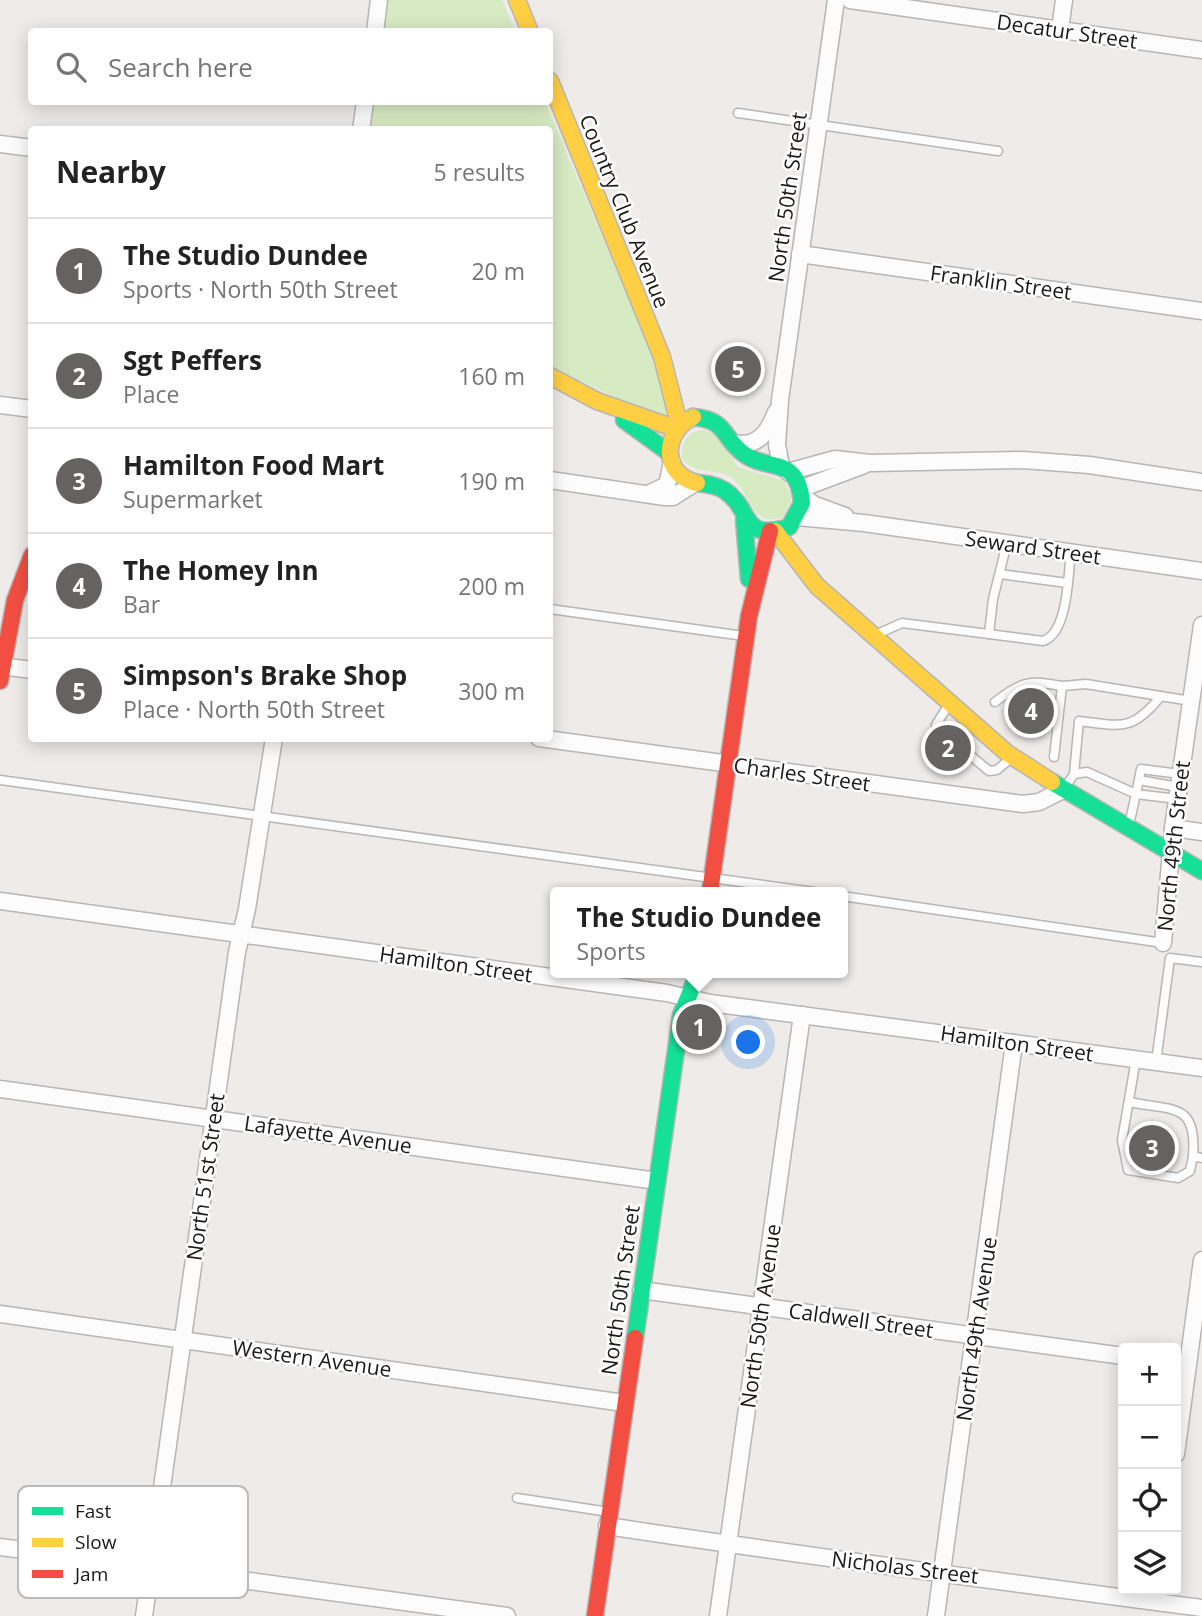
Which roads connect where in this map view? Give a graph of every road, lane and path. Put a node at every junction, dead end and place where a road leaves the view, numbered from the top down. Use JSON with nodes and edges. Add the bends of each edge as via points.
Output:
{"nodes":[{"id":1,"x":379,"y":0,"type":"edge"},
{"id":2,"x":517,"y":0,"type":"edge"},
{"id":3,"x":836,"y":0,"type":"edge"},
{"id":4,"x":850,"y":0,"type":"edge"},
{"id":5,"x":1064,"y":0,"type":"edge"},
{"id":6,"x":376,"y":28,"type":"edge"},
{"id":7,"x":528,"y":28,"type":"edge"},
{"id":8,"x":1060,"y":30,"type":"junction"},
{"id":9,"x":1202,"y":50,"type":"edge"},
{"id":10,"x":553,"y":87,"type":"edge"},
{"id":11,"x":365,"y":105,"type":"edge"},
{"id":12,"x":738,"y":113,"type":"dead end"},
{"id":13,"x":819,"y":124,"type":"junction"},
{"id":14,"x":362,"y":126,"type":"edge"},
{"id":15,"x":0,"y":144,"type":"edge"},
{"id":16,"x":28,"y":148,"type":"edge"},
{"id":17,"x":998,"y":151,"type":"dead end"},
{"id":18,"x":800,"y":254,"type":"junction"},
{"id":19,"x":1202,"y":311,"type":"edge"},
{"id":20,"x":662,"y":357,"type":"junction"},
{"id":21,"x":553,"y":378,"type":"edge"},
{"id":22,"x":780,"y":400,"type":"junction"},
{"id":23,"x":597,"y":401,"type":"junction"},
{"id":24,"x":0,"y":405,"type":"edge"},
{"id":25,"x":28,"y":409,"type":"edge"},
{"id":26,"x":710,"y":418,"type":"junction"},
{"id":27,"x":677,"y":426,"type":"junction"},
{"id":28,"x":735,"y":443,"type":"junction"},
{"id":29,"x":670,"y":457,"type":"junction"},
{"id":30,"x":870,"y":463,"type":"junction"},
{"id":31,"x":785,"y":469,"type":"junction"},
{"id":32,"x":553,"y":480,"type":"edge"},
{"id":33,"x":1202,"y":482,"type":"edge"},
{"id":34,"x":695,"y":483,"type":"junction"},
{"id":35,"x":801,"y":493,"type":"junction"},
{"id":36,"x":648,"y":494,"type":"junction"},
{"id":37,"x":795,"y":519,"type":"junction"},
{"id":38,"x":744,"y":520,"type":"junction"},
{"id":39,"x":864,"y":523,"type":"junction"},
{"id":40,"x":772,"y":531,"type":"junction"},
{"id":41,"x":1007,"y":543,"type":"junction"},
{"id":42,"x":1071,"y":552,"type":"junction"},
{"id":43,"x":28,"y":566,"type":"edge"},
{"id":44,"x":1202,"y":571,"type":"edge"},
{"id":45,"x":1000,"y":574,"type":"junction"},
{"id":46,"x":1067,"y":583,"type":"junction"},
{"id":47,"x":839,"y":603,"type":"junction"},
{"id":48,"x":553,"y":609,"type":"edge"},
{"id":49,"x":750,"y":616,"type":"junction"},
{"id":50,"x":1202,"y":625,"type":"edge"},
{"id":51,"x":989,"y":634,"type":"junction"},
{"id":52,"x":875,"y":635,"type":"junction"},
{"id":53,"x":747,"y":636,"type":"junction"},
{"id":54,"x":28,"y":670,"type":"edge"},
{"id":55,"x":1,"y":671,"type":"edge"},
{"id":56,"x":1062,"y":686,"type":"junction"},
{"id":57,"x":1161,"y":696,"type":"junction"},
{"id":58,"x":950,"y":701,"type":"junction"},
{"id":59,"x":1191,"y":701,"type":"junction"},
{"id":60,"x":995,"y":702,"type":"dead end"},
{"id":61,"x":553,"y":740,"type":"edge"},
{"id":62,"x":273,"y":742,"type":"edge"},
{"id":63,"x":1013,"y":757,"type":"junction"},
{"id":64,"x":1054,"y":757,"type":"dead end"},
{"id":65,"x":728,"y":764,"type":"junction"},
{"id":66,"x":1074,"y":774,"type":"junction"},
{"id":67,"x":0,"y":780,"type":"edge"},
{"id":68,"x":1139,"y":780,"type":"junction"},
{"id":69,"x":1178,"y":787,"type":"junction"},
{"id":70,"x":1063,"y":790,"type":"junction"},
{"id":71,"x":1136,"y":794,"type":"junction"},
{"id":72,"x":263,"y":816,"type":"junction"},
{"id":73,"x":1128,"y":828,"type":"junction"},
{"id":74,"x":1172,"y":828,"type":"junction"},
{"id":75,"x":1202,"y":832,"type":"edge"},
{"id":76,"x":1171,"y":853,"type":"junction"},
{"id":77,"x":1202,"y":871,"type":"edge"},
{"id":78,"x":711,"y":885,"type":"edge"},
{"id":79,"x":740,"y":887,"type":"edge"},
{"id":80,"x":848,"y":897,"type":"edge"},
{"id":81,"x":0,"y":901,"type":"edge"},
{"id":82,"x":241,"y":934,"type":"junction"},
{"id":83,"x":1163,"y":943,"type":"joint"},
{"id":84,"x":1202,"y":962,"type":"edge"},
{"id":85,"x":696,"y":978,"type":"edge"},
{"id":86,"x":689,"y":998,"type":"junction"},
{"id":87,"x":802,"y":1016,"type":"junction"},
{"id":88,"x":1014,"y":1043,"type":"junction"},
{"id":89,"x":1136,"y":1059,"type":"junction"},
{"id":90,"x":1156,"y":1062,"type":"junction"},
{"id":91,"x":1202,"y":1068,"type":"edge"},
{"id":92,"x":0,"y":1089,"type":"edge"},
{"id":93,"x":1129,"y":1102,"type":"junction"},
{"id":94,"x":214,"y":1118,"type":"junction"},
{"id":95,"x":1197,"y":1157,"type":"edge"},
{"id":96,"x":657,"y":1181,"type":"junction"},
{"id":97,"x":1202,"y":1260,"type":"edge"},
{"id":98,"x":641,"y":1290,"type":"junction"},
{"id":99,"x":762,"y":1307,"type":"junction"},
{"id":100,"x":0,"y":1314,"type":"edge"},
{"id":101,"x":975,"y":1336,"type":"junction"},
{"id":102,"x":182,"y":1340,"type":"junction"},
{"id":103,"x":1118,"y":1355,"type":"edge"},
{"id":104,"x":1182,"y":1365,"type":"edge"},
{"id":105,"x":624,"y":1403,"type":"junction"},
{"id":106,"x":1179,"y":1406,"type":"edge"},
{"id":107,"x":162,"y":1486,"type":"edge"},
{"id":108,"x":517,"y":1498,"type":"dead end"},
{"id":109,"x":608,"y":1519,"type":"junction"},
{"id":110,"x":728,"y":1545,"type":"junction"},
{"id":111,"x":0,"y":1547,"type":"edge"},
{"id":112,"x":18,"y":1550,"type":"edge"},
{"id":113,"x":943,"y":1572,"type":"junction"},
{"id":114,"x":248,"y":1581,"type":"edge"},
{"id":115,"x":147,"y":1598,"type":"edge"},
{"id":116,"x":1155,"y":1603,"type":"edge"},
{"id":117,"x":1202,"y":1608,"type":"edge"},
{"id":118,"x":144,"y":1616,"type":"edge"},
{"id":119,"x":507,"y":1616,"type":"edge"},
{"id":120,"x":595,"y":1616,"type":"edge"},
{"id":121,"x":718,"y":1616,"type":"edge"},
{"id":122,"x":936,"y":1616,"type":"edge"}],
"edges":[{"from":1,"to":6,"type":"street"},
{"from":2,"to":7,"type":"main road"},
{"from":3,"to":13,"type":"street","name":"North 50th Street"},
{"from":4,"to":8,"type":"street","name":"Decatur Street"},
{"from":5,"to":8,"type":"street"},
{"from":8,"to":9,"type":"street","name":"Decatur Street"},
{"from":10,"to":20,"type":"main road","name":"Country Club Avenue"},
{"from":11,"to":14,"type":"street"},
{"from":12,"to":13,"type":"lane"},
{"from":13,"to":17,"type":"lane"},
{"from":13,"to":18,"type":"street","name":"North 50th Street"},
{"from":15,"to":16,"type":"street"},
{"from":18,"to":19,"type":"street","name":"Franklin Street"},
{"from":18,"to":22,"type":"street","name":"North 50th Street"},
{"from":20,"to":26,"type":"main road","name":"Country Club Avenue","via":[[697,408]]},
{"from":20,"to":27,"type":"main road","name":"Country Club Avenue"},
{"from":21,"to":23,"type":"main road"},
{"from":22,"to":28,"type":"street","name":"North 50th Street","via":[[762,438],[749,444]]},
{"from":22,"to":31,"type":"street","name":"North 50th Street","via":[[777,445]]},
{"from":23,"to":27,"type":"main road"},
{"from":23,"to":29,"type":"main road"},
{"from":24,"to":25,"type":"street"},
{"from":26,"to":27,"type":"main road","via":[[693,416]]},
{"from":26,"to":28,"type":"main road","name":"Country Club Avenue","via":[[720,422]]},
{"from":27,"to":29,"type":"main road"},
{"from":28,"to":31,"type":"main road","name":"Country Club Avenue","via":[[753,460]]},
{"from":29,"to":34,"type":"main road","via":[[683,478]]},
{"from":29,"to":36,"type":"street","via":[[667,485]]},
{"from":30,"to":31,"type":"street","via":[[835,459]]},
{"from":30,"to":33,"type":"street","via":[[1023,460]]},
{"from":30,"to":35,"type":"street","via":[[828,476]]},
{"from":31,"to":35,"type":"main road"},
{"from":32,"to":36,"type":"street"},
{"from":34,"to":36,"type":"street","via":[[673,497]]},
{"from":34,"to":38,"type":"main road","via":[[731,495]]},
{"from":35,"to":37,"type":"main road"},
{"from":35,"to":39,"type":"street","name":"Seward Street","via":[[815,505]]},
{"from":37,"to":39,"type":"street","name":"Seward Street"},
{"from":37,"to":40,"type":"main road"},
{"from":37,"to":47,"type":"main road","via":[[796,535]]},
{"from":38,"to":40,"type":"main road"},
{"from":38,"to":49,"type":"main road"},
{"from":39,"to":41,"type":"street","name":"Seward Street"},
{"from":40,"to":47,"type":"main road","via":[[800,567]]},
{"from":40,"to":49,"type":"main road"},
{"from":41,"to":42,"type":"street","name":"Seward Street"},
{"from":41,"to":45,"type":"lane"},
{"from":42,"to":44,"type":"street","name":"Seward Street"},
{"from":42,"to":46,"type":"lane"},
{"from":43,"to":55,"type":"main road","via":[[15,600]]},
{"from":45,"to":46,"type":"lane"},
{"from":45,"to":51,"type":"lane"},
{"from":46,"to":51,"type":"lane","via":[[1058,631],[1051,638],[1043,641]]},
{"from":47,"to":52,"type":"main road"},
{"from":48,"to":53,"type":"lane"},
{"from":49,"to":53,"type":"main road"},
{"from":50,"to":59,"type":"street","name":"North 49th Street"},
{"from":51,"to":52,"type":"lane","via":[[902,623]]},
{"from":52,"to":58,"type":"main road"},
{"from":53,"to":65,"type":"main road"},
{"from":54,"to":55,"type":"street"},
{"from":56,"to":57,"type":"lane","via":[[1086,684]]},
{"from":56,"to":60,"type":"lane","via":[[1031,680]]},
{"from":56,"to":64,"type":"lane"},
{"from":57,"to":59,"type":"lane"},
{"from":57,"to":66,"type":"lane","via":[[1136,722],[1079,721]]},
{"from":58,"to":63,"type":"main road"},
{"from":58,"to":63,"type":"lane","via":[[936,725],[939,729],[989,771],[998,770]]},
{"from":59,"to":69,"type":"street","name":"North 49th Street"},
{"from":61,"to":65,"type":"street","name":"Charles Street"},
{"from":62,"to":72,"type":"street","name":"North 51st Street"},
{"from":63,"to":70,"type":"main road"},
{"from":65,"to":70,"type":"street","name":"Charles Street","via":[[1023,804]]},
{"from":65,"to":78,"type":"main road"},
{"from":66,"to":70,"type":"lane"},
{"from":66,"to":71,"type":"lane","via":[[1087,772]]},
{"from":67,"to":72,"type":"lane"},
{"from":68,"to":69,"type":"lane"},
{"from":68,"to":69,"type":"lane","via":[[1141,769]]},
{"from":68,"to":71,"type":"lane"},
{"from":69,"to":71,"type":"lane"},
{"from":69,"to":74,"type":"street","name":"North 49th Street"},
{"from":70,"to":73,"type":"main road"},
{"from":71,"to":73,"type":"lane"},
{"from":72,"to":78,"type":"lane"},
{"from":72,"to":82,"type":"street","name":"North 51st Street"},
{"from":73,"to":76,"type":"main road"},
{"from":74,"to":75,"type":"street"},
{"from":74,"to":76,"type":"street","name":"North 49th Street"},
{"from":76,"to":77,"type":"main road"},
{"from":76,"to":83,"type":"street","name":"North 49th Street"},
{"from":78,"to":79,"type":"lane"},
{"from":80,"to":83,"type":"lane"},
{"from":81,"to":82,"type":"street","name":"Hamilton Street"},
{"from":82,"to":86,"type":"street","name":"Hamilton Street"},
{"from":82,"to":94,"type":"street","name":"North 51st Street"},
{"from":84,"to":90,"type":"lane","via":[[1170,958]]},
{"from":85,"to":86,"type":"main road","name":"North 50th Street"},
{"from":86,"to":87,"type":"street","name":"Hamilton Street"},
{"from":86,"to":96,"type":"main road","name":"North 50th Street","via":[[681,1015]]},
{"from":87,"to":88,"type":"street","name":"Hamilton Street"},
{"from":87,"to":99,"type":"street","name":"North 50th Avenue"},
{"from":88,"to":89,"type":"street","name":"Hamilton Street"},
{"from":88,"to":101,"type":"street","name":"North 49th Avenue"},
{"from":89,"to":90,"type":"street","name":"Hamilton Street"},
{"from":89,"to":93,"type":"lane"},
{"from":90,"to":91,"type":"street","name":"Hamilton Street"},
{"from":92,"to":94,"type":"street","name":"Lafayette Avenue"},
{"from":93,"to":95,"type":"lane","via":[[1181,1112],[1189,1118]]},
{"from":93,"to":95,"type":"lane","via":[[1122,1140],[1128,1170],[1178,1178],[1191,1171]]},
{"from":94,"to":96,"type":"street","name":"Lafayette Avenue"},
{"from":94,"to":102,"type":"street","name":"North 51st Street"},
{"from":96,"to":98,"type":"main road","name":"North 50th Street"},
{"from":97,"to":104,"type":"street"},
{"from":98,"to":99,"type":"street","name":"Caldwell Street"},
{"from":98,"to":105,"type":"main road","name":"North 50th Street"},
{"from":99,"to":101,"type":"street","name":"Caldwell Street"},
{"from":99,"to":110,"type":"street","name":"North 50th Avenue"},
{"from":100,"to":102,"type":"street","name":"Western Avenue"},
{"from":101,"to":103,"type":"street","name":"Caldwell Street"},
{"from":101,"to":113,"type":"street","name":"North 49th Avenue"},
{"from":102,"to":105,"type":"street","name":"Western Avenue"},
{"from":102,"to":107,"type":"street","name":"North 51st Street"},
{"from":104,"to":106,"type":"street"},
{"from":105,"to":109,"type":"main road","name":"North 50th Street"},
{"from":108,"to":109,"type":"lane"},
{"from":109,"to":110,"type":"street","name":"Nicholas Street"},
{"from":109,"to":120,"type":"main road","name":"North 50th Street"},
{"from":110,"to":113,"type":"street","name":"Nicholas Street"},
{"from":110,"to":121,"type":"street","name":"North 50th Avenue"},
{"from":111,"to":112,"type":"street"},
{"from":113,"to":116,"type":"street","name":"Nicholas Street"},
{"from":113,"to":122,"type":"street","name":"North 49th Avenue"},
{"from":114,"to":119,"type":"street"},
{"from":115,"to":118,"type":"street","name":"North 51st Street"},
{"from":116,"to":117,"type":"street","name":"Nicholas Street"}]}
